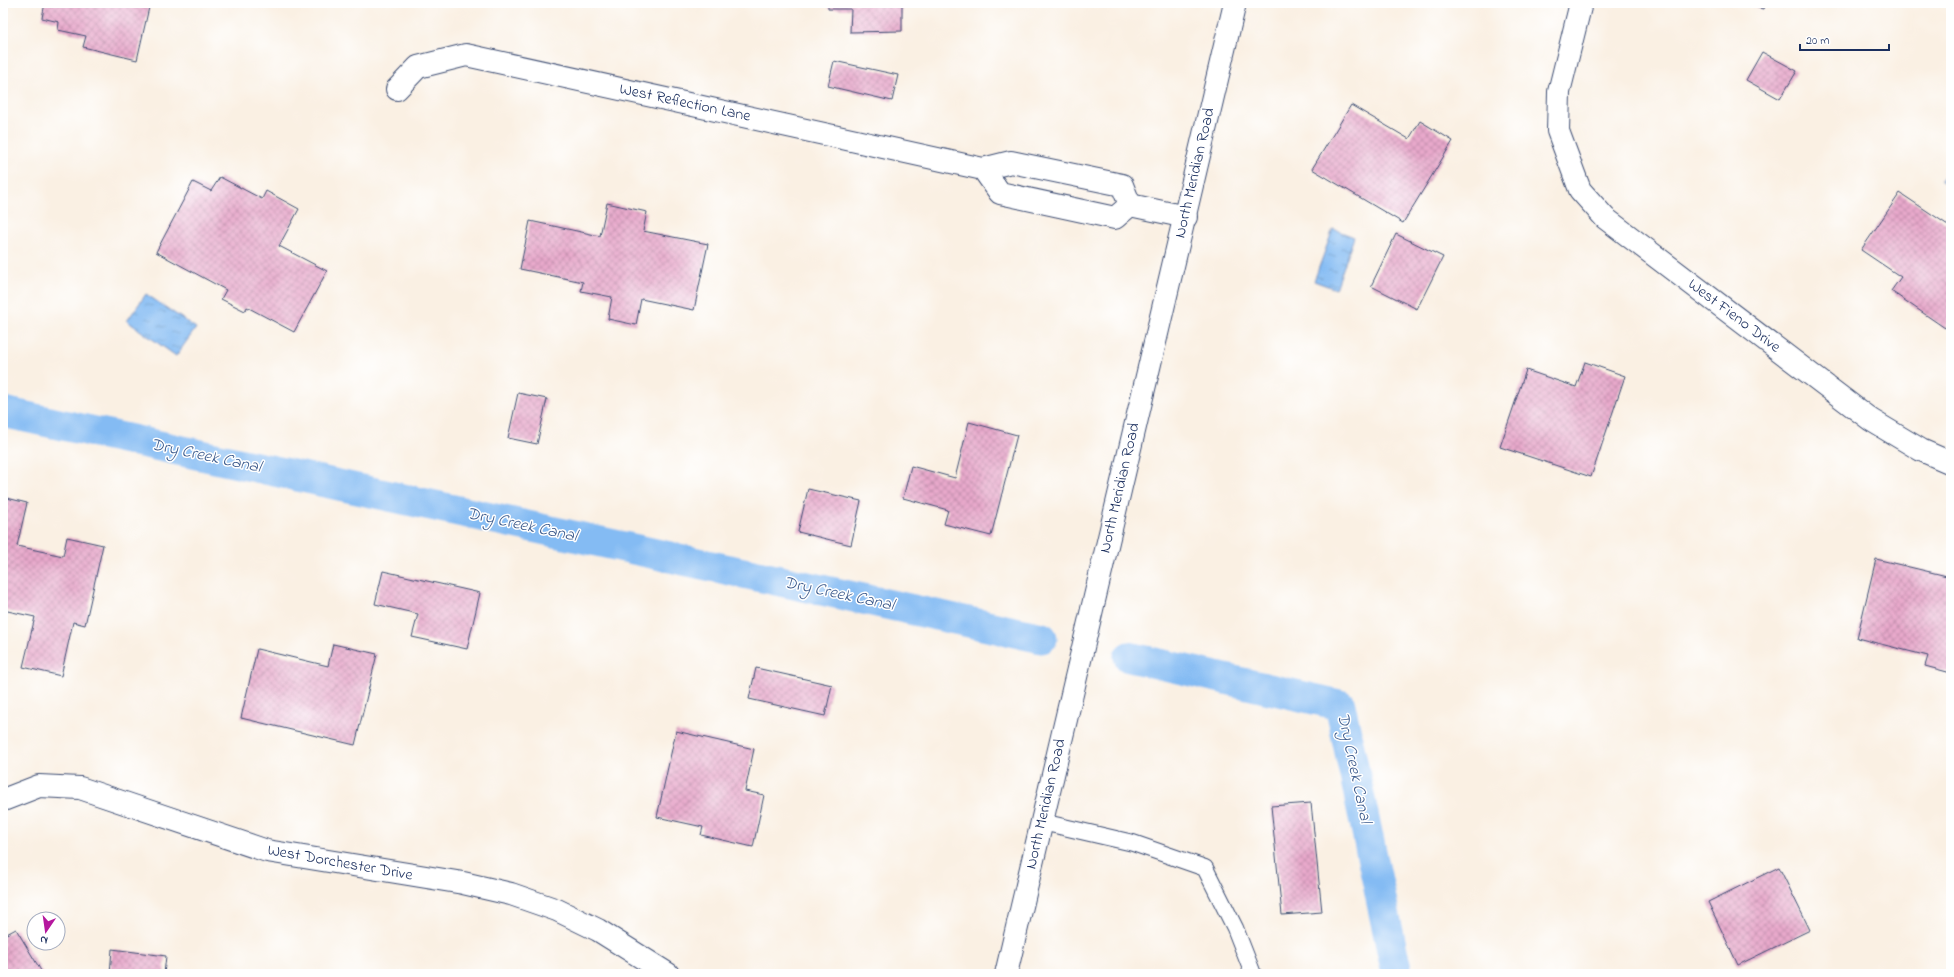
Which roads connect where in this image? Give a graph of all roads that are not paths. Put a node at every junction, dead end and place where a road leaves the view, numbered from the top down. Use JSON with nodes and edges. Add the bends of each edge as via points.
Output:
{"nodes":[{"id":1,"x":1235,"y":3,"type":"edge"},
{"id":2,"x":1580,"y":3,"type":"edge"},
{"id":3,"x":397,"y":89,"type":"dead end"},
{"id":4,"x":983,"y":169,"type":"junction"},
{"id":5,"x":1130,"y":204,"type":"junction"},
{"id":6,"x":1186,"y":217,"type":"junction"},
{"id":7,"x":1951,"y":463,"type":"edge"},
{"id":8,"x":3,"y":800,"type":"edge"},
{"id":9,"x":1042,"y":822,"type":"junction"},
{"id":10,"x":668,"y":974,"type":"edge"},
{"id":11,"x":1006,"y":974,"type":"edge"},
{"id":12,"x":1253,"y":974,"type":"edge"}],
"edges":[{"from":1,"to":6,"type":"street","name":"North Meridian Road"},
{"from":2,"to":7,"type":"street","name":"West Fieno Drive","via":[[1559,92],[1558,131],[1580,190],[1605,218],[1871,420],[1921,450]]},
{"from":3,"to":4,"type":"street","name":"West Reflection Lane","via":[[418,67],[466,55]]},
{"from":4,"to":5,"type":"street","name":"West Reflection Lane","via":[[1011,162],[1122,186]]},
{"from":4,"to":5,"type":"street","via":[[1000,193],[1115,218]]},
{"from":5,"to":6,"type":"street"},
{"from":6,"to":9,"type":"street","name":"North Meridian Road","via":[[1158,326]]},
{"from":8,"to":10,"type":"street","name":"West Dorchester Drive","via":[[39,786],[80,788],[267,851],[463,883],[511,894],[557,910],[598,930]]},
{"from":9,"to":11,"type":"street","name":"North Meridian Road"},
{"from":9,"to":12,"type":"lane","via":[[1133,843],[1205,868],[1235,928]]}]}
